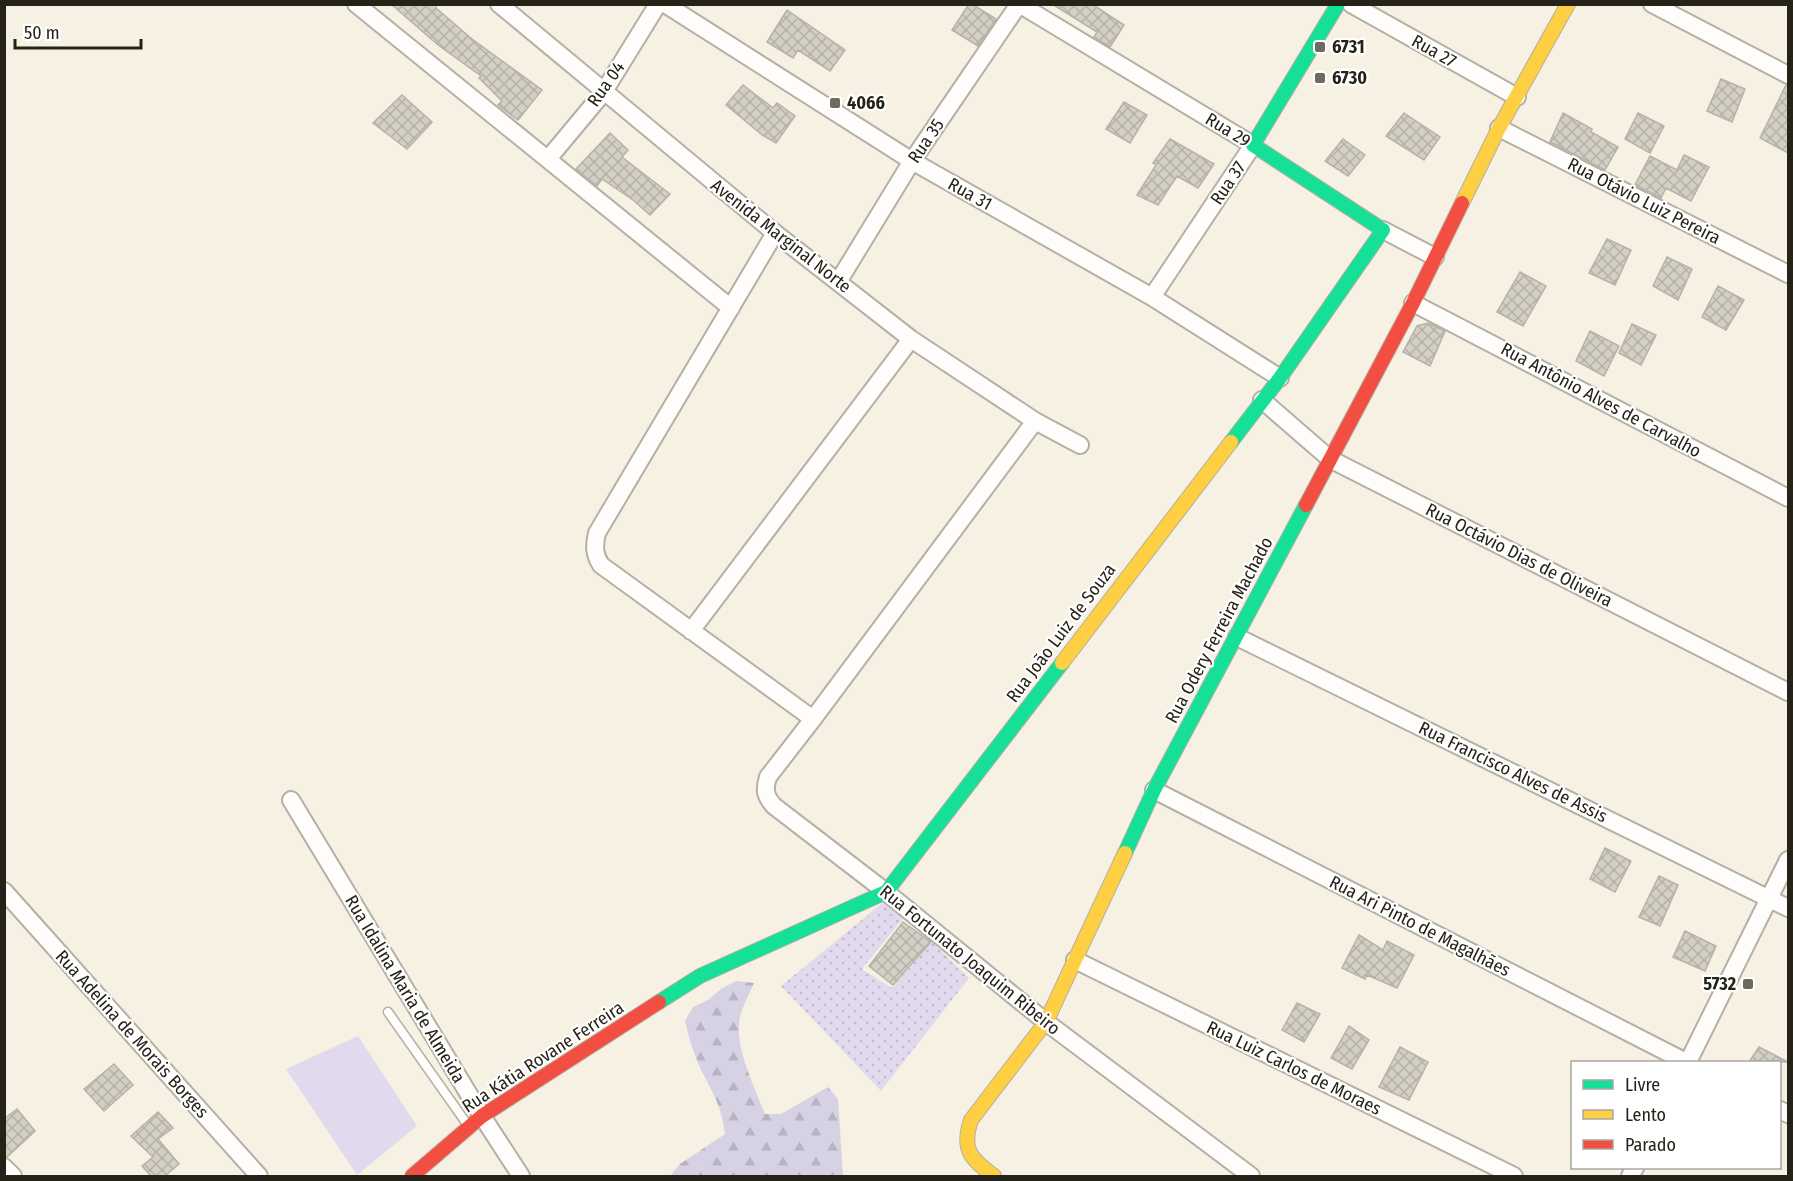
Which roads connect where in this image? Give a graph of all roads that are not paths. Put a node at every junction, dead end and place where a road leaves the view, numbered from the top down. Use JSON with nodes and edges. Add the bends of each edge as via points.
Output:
{"nodes":[{"id":1,"x":356,"y":4,"type":"edge"},
{"id":2,"x":499,"y":4,"type":"edge"},
{"id":3,"x":658,"y":4,"type":"edge"},
{"id":4,"x":665,"y":4,"type":"edge"},
{"id":5,"x":1019,"y":4,"type":"edge"},
{"id":6,"x":1338,"y":4,"type":"edge"},
{"id":7,"x":1351,"y":4,"type":"edge"},
{"id":8,"x":1568,"y":4,"type":"edge"},
{"id":9,"x":1652,"y":4,"type":"edge"},
{"id":10,"x":1788,"y":75,"type":"edge"},
{"id":11,"x":603,"y":93,"type":"junction"},
{"id":12,"x":1517,"y":97,"type":"junction"},
{"id":13,"x":1499,"y":128,"type":"junction"},
{"id":14,"x":1253,"y":145,"type":"junction"},
{"id":15,"x":548,"y":159,"type":"junction"},
{"id":16,"x":912,"y":161,"type":"junction"},
{"id":17,"x":1383,"y":230,"type":"junction"},
{"id":18,"x":775,"y":233,"type":"junction"},
{"id":19,"x":1435,"y":257,"type":"junction"},
{"id":20,"x":1788,"y":274,"type":"edge"},
{"id":21,"x":838,"y":282,"type":"junction"},
{"id":22,"x":1152,"y":297,"type":"junction"},
{"id":23,"x":1413,"y":303,"type":"junction"},
{"id":24,"x":731,"y":308,"type":"junction"},
{"id":25,"x":911,"y":339,"type":"junction"},
{"id":26,"x":1280,"y":378,"type":"junction"},
{"id":27,"x":1262,"y":400,"type":"junction"},
{"id":28,"x":1035,"y":421,"type":"junction"},
{"id":29,"x":1080,"y":445,"type":"dead end"},
{"id":30,"x":1330,"y":459,"type":"junction"},
{"id":31,"x":1788,"y":498,"type":"edge"},
{"id":32,"x":691,"y":631,"type":"junction"},
{"id":33,"x":1237,"y":637,"type":"junction"},
{"id":34,"x":1788,"y":692,"type":"edge"},
{"id":35,"x":813,"y":719,"type":"junction"},
{"id":36,"x":1154,"y":790,"type":"junction"},
{"id":37,"x":291,"y":800,"type":"dead end"},
{"id":38,"x":1788,"y":860,"type":"edge"},
{"id":39,"x":4,"y":891,"type":"edge"},
{"id":40,"x":886,"y":892,"type":"junction"},
{"id":41,"x":1770,"y":898,"type":"junction"},
{"id":42,"x":1788,"y":908,"type":"edge"},
{"id":43,"x":1075,"y":960,"type":"junction"},
{"id":44,"x":700,"y":976,"type":"joint"},
{"id":45,"x":388,"y":1012,"type":"dead end"},
{"id":46,"x":1046,"y":1022,"type":"junction"},
{"id":47,"x":1685,"y":1061,"type":"edge"},
{"id":48,"x":1688,"y":1061,"type":"edge"},
{"id":49,"x":476,"y":1122,"type":"junction"},
{"id":50,"x":4,"y":1167,"type":"edge"},
{"id":51,"x":13,"y":1176,"type":"edge"},
{"id":52,"x":259,"y":1176,"type":"edge"},
{"id":53,"x":412,"y":1176,"type":"edge"},
{"id":54,"x":521,"y":1176,"type":"edge"},
{"id":55,"x":994,"y":1176,"type":"edge"},
{"id":56,"x":1251,"y":1176,"type":"edge"},
{"id":57,"x":1514,"y":1176,"type":"edge"}],
"edges":[{"from":1,"to":15,"type":"street"},
{"from":2,"to":11,"type":"street","name":"Avenida Marginal Norte"},
{"from":3,"to":11,"type":"street","name":"Rua 04"},
{"from":4,"to":16,"type":"street","name":"Rua 31"},
{"from":5,"to":14,"type":"street","name":"Rua 29"},
{"from":5,"to":16,"type":"street","name":"Rua 35"},
{"from":6,"to":14,"type":"street","name":"Rua 37"},
{"from":7,"to":12,"type":"street","name":"Rua 27"},
{"from":8,"to":12,"type":"street"},
{"from":9,"to":10,"type":"street"},
{"from":11,"to":15,"type":"street","name":"Rua 04"},
{"from":11,"to":18,"type":"street","name":"Avenida Marginal Norte"},
{"from":12,"to":13,"type":"street"},
{"from":13,"to":19,"type":"street","name":"Rua Odery Ferreira Machado"},
{"from":13,"to":20,"type":"street","name":"Rua Otávio Luiz Pereira"},
{"from":14,"to":17,"type":"street","name":"Rua 29"},
{"from":14,"to":22,"type":"street","name":"Rua 37"},
{"from":15,"to":24,"type":"street"},
{"from":16,"to":21,"type":"street","name":"Rua 35"},
{"from":16,"to":22,"type":"street","name":"Rua 31"},
{"from":17,"to":19,"type":"street","name":"Rua 29"},
{"from":17,"to":26,"type":"street","name":"Rua João Luiz de Souza"},
{"from":18,"to":21,"type":"street","name":"Avenida Marginal Norte"},
{"from":18,"to":24,"type":"street"},
{"from":19,"to":23,"type":"street","name":"Rua Odery Ferreira Machado"},
{"from":21,"to":25,"type":"street","name":"Avenida Marginal Norte"},
{"from":22,"to":26,"type":"street","name":"Rua 31"},
{"from":23,"to":30,"type":"street","name":"Rua Odery Ferreira Machado"},
{"from":23,"to":31,"type":"street","name":"Rua Antônio Alves de Carvalho"},
{"from":24,"to":32,"type":"street","via":[[597,533],[594,546],[601,565]]},
{"from":25,"to":28,"type":"street","name":"Avenida Marginal Norte"},
{"from":25,"to":32,"type":"street"},
{"from":26,"to":27,"type":"street","name":"Rua João Luiz de Souza"},
{"from":27,"to":30,"type":"street","name":"Rua Octávio Dias de Oliveira"},
{"from":27,"to":40,"type":"street","name":"Rua João Luiz de Souza"},
{"from":28,"to":29,"type":"street","name":"Avenida Marginal Norte"},
{"from":28,"to":35,"type":"street"},
{"from":30,"to":33,"type":"street","name":"Rua Odery Ferreira Machado"},
{"from":30,"to":34,"type":"street","name":"Rua Octávio Dias de Oliveira"},
{"from":32,"to":35,"type":"street"},
{"from":33,"to":36,"type":"street","name":"Rua Odery Ferreira Machado"},
{"from":33,"to":41,"type":"street","name":"Rua Francisco Alves de Assis"},
{"from":35,"to":40,"type":"street","name":"Rua Fortunato Joaquim Ribeiro","via":[[768,777],[766,798]]},
{"from":36,"to":43,"type":"street","name":"Rua Odery Ferreira Machado"},
{"from":36,"to":47,"type":"street","name":"Rua Ari Pinto de Magalhães"},
{"from":37,"to":49,"type":"street","name":"Rua Idalina Maria de Almeida"},
{"from":38,"to":41,"type":"street"},
{"from":39,"to":52,"type":"street","name":"Rua Adelina de Morais Borges"},
{"from":40,"to":44,"type":"street","name":"Rua João Luiz de Souza"},
{"from":40,"to":46,"type":"street","name":"Rua Fortunato Joaquim Ribeiro"},
{"from":41,"to":42,"type":"street","name":"Rua Francisco Alves de Assis"},
{"from":41,"to":48,"type":"street"},
{"from":43,"to":46,"type":"street","name":"Rua Odery Ferreira Machado"},
{"from":43,"to":57,"type":"street","name":"Rua Luiz Carlos de Moraes"},
{"from":44,"to":49,"type":"street","name":"Rua Kátia Rovane Ferreira"},
{"from":45,"to":49,"type":"lane"},
{"from":46,"to":55,"type":"street","name":"Rua Odery Ferreira Machado","via":[[966,1131],[968,1154]]},
{"from":46,"to":56,"type":"street","name":"Rua Fortunato Joaquim Ribeiro"},
{"from":49,"to":53,"type":"street","name":"Rua Kátia Rovane Ferreira"},
{"from":49,"to":54,"type":"street","name":"Rua Idalina Maria de Almeida"},
{"from":50,"to":51,"type":"street"}]}
